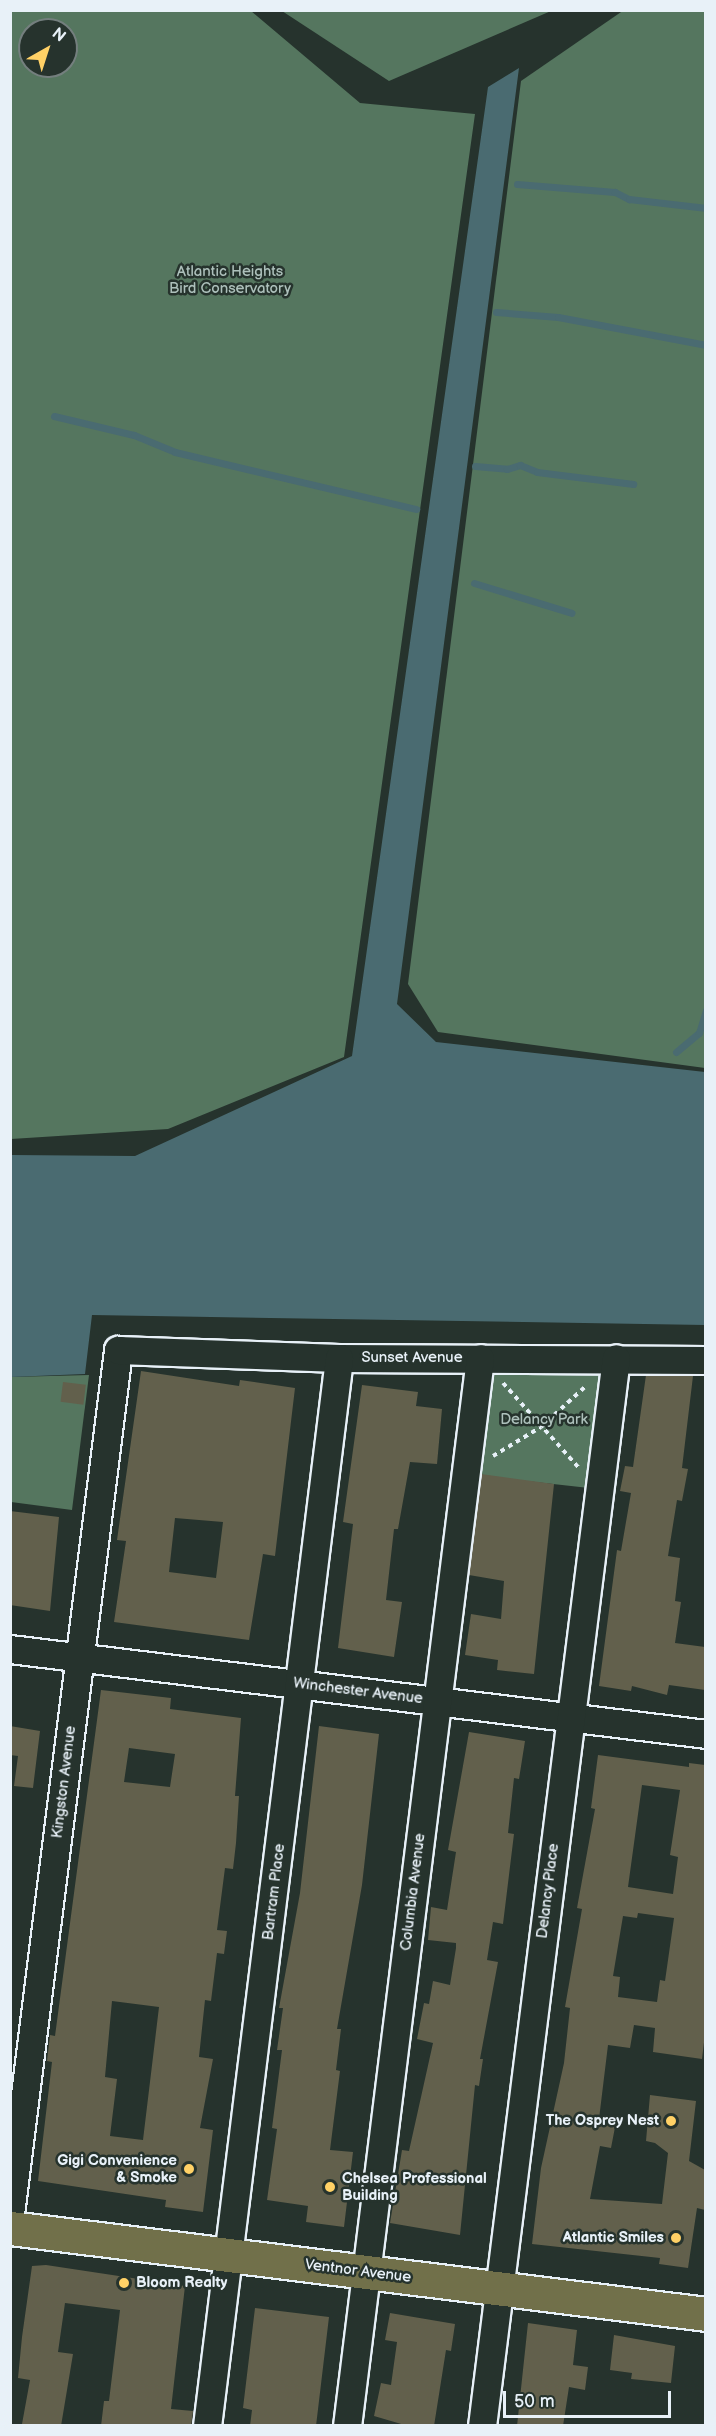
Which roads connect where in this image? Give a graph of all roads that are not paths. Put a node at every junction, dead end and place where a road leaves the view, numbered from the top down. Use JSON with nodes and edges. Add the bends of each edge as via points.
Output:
{"nodes":[{"id":1,"x":118,"y":1350,"type":"joint"},
{"id":2,"x":339,"y":1358,"type":"junction"},
{"id":3,"x":480,"y":1358,"type":"junction"},
{"id":4,"x":616,"y":1358,"type":"junction"},
{"id":5,"x":705,"y":1360,"type":"edge"},
{"id":6,"x":10,"y":1649,"type":"edge"},
{"id":7,"x":80,"y":1657,"type":"junction"},
{"id":8,"x":298,"y":1684,"type":"junction"},
{"id":9,"x":436,"y":1701,"type":"junction"},
{"id":10,"x":569,"y":1717,"type":"junction"},
{"id":11,"x":705,"y":1734,"type":"edge"},
{"id":12,"x":10,"y":2214,"type":"edge"},
{"id":13,"x":10,"y":2228,"type":"edge"},
{"id":14,"x":228,"y":2255,"type":"junction"},
{"id":15,"x":367,"y":2272,"type":"junction"},
{"id":16,"x":498,"y":2288,"type":"junction"},
{"id":17,"x":705,"y":2314,"type":"edge"},
{"id":18,"x":207,"y":2426,"type":"edge"},
{"id":19,"x":347,"y":2426,"type":"edge"},
{"id":20,"x":482,"y":2426,"type":"edge"}],
"edges":[{"from":1,"to":2,"type":"street","name":"Sunset Avenue"},
{"from":1,"to":7,"type":"street","name":"Kingston Avenue"},
{"from":2,"to":3,"type":"street","name":"Sunset Avenue"},
{"from":2,"to":8,"type":"street","name":"Bartram Place"},
{"from":3,"to":4,"type":"street","name":"Sunset Avenue"},
{"from":3,"to":9,"type":"street","name":"Columbia Avenue"},
{"from":4,"to":5,"type":"street","name":"Sunset Avenue"},
{"from":4,"to":10,"type":"street","name":"Delancy Place"},
{"from":6,"to":7,"type":"street","name":"Winchester Avenue"},
{"from":7,"to":8,"type":"street","name":"Winchester Avenue"},
{"from":7,"to":12,"type":"street","name":"Kingston Avenue"},
{"from":8,"to":9,"type":"street","name":"Winchester Avenue"},
{"from":8,"to":14,"type":"street","name":"Bartram Place"},
{"from":9,"to":10,"type":"street","name":"Winchester Avenue"},
{"from":9,"to":15,"type":"street","name":"Columbia Avenue"},
{"from":10,"to":11,"type":"street","name":"Winchester Avenue"},
{"from":10,"to":16,"type":"street","name":"Delancy Place"},
{"from":13,"to":14,"type":"main road","name":"Ventnor Avenue"},
{"from":14,"to":15,"type":"main road","name":"Ventnor Avenue"},
{"from":14,"to":18,"type":"street","name":"Bartram Place"},
{"from":15,"to":16,"type":"main road","name":"Ventnor Avenue"},
{"from":15,"to":19,"type":"street","name":"Columbia Avenue"},
{"from":16,"to":17,"type":"main road","name":"Ventnor Avenue"},
{"from":16,"to":20,"type":"street","name":"Delancy Place"}]}
